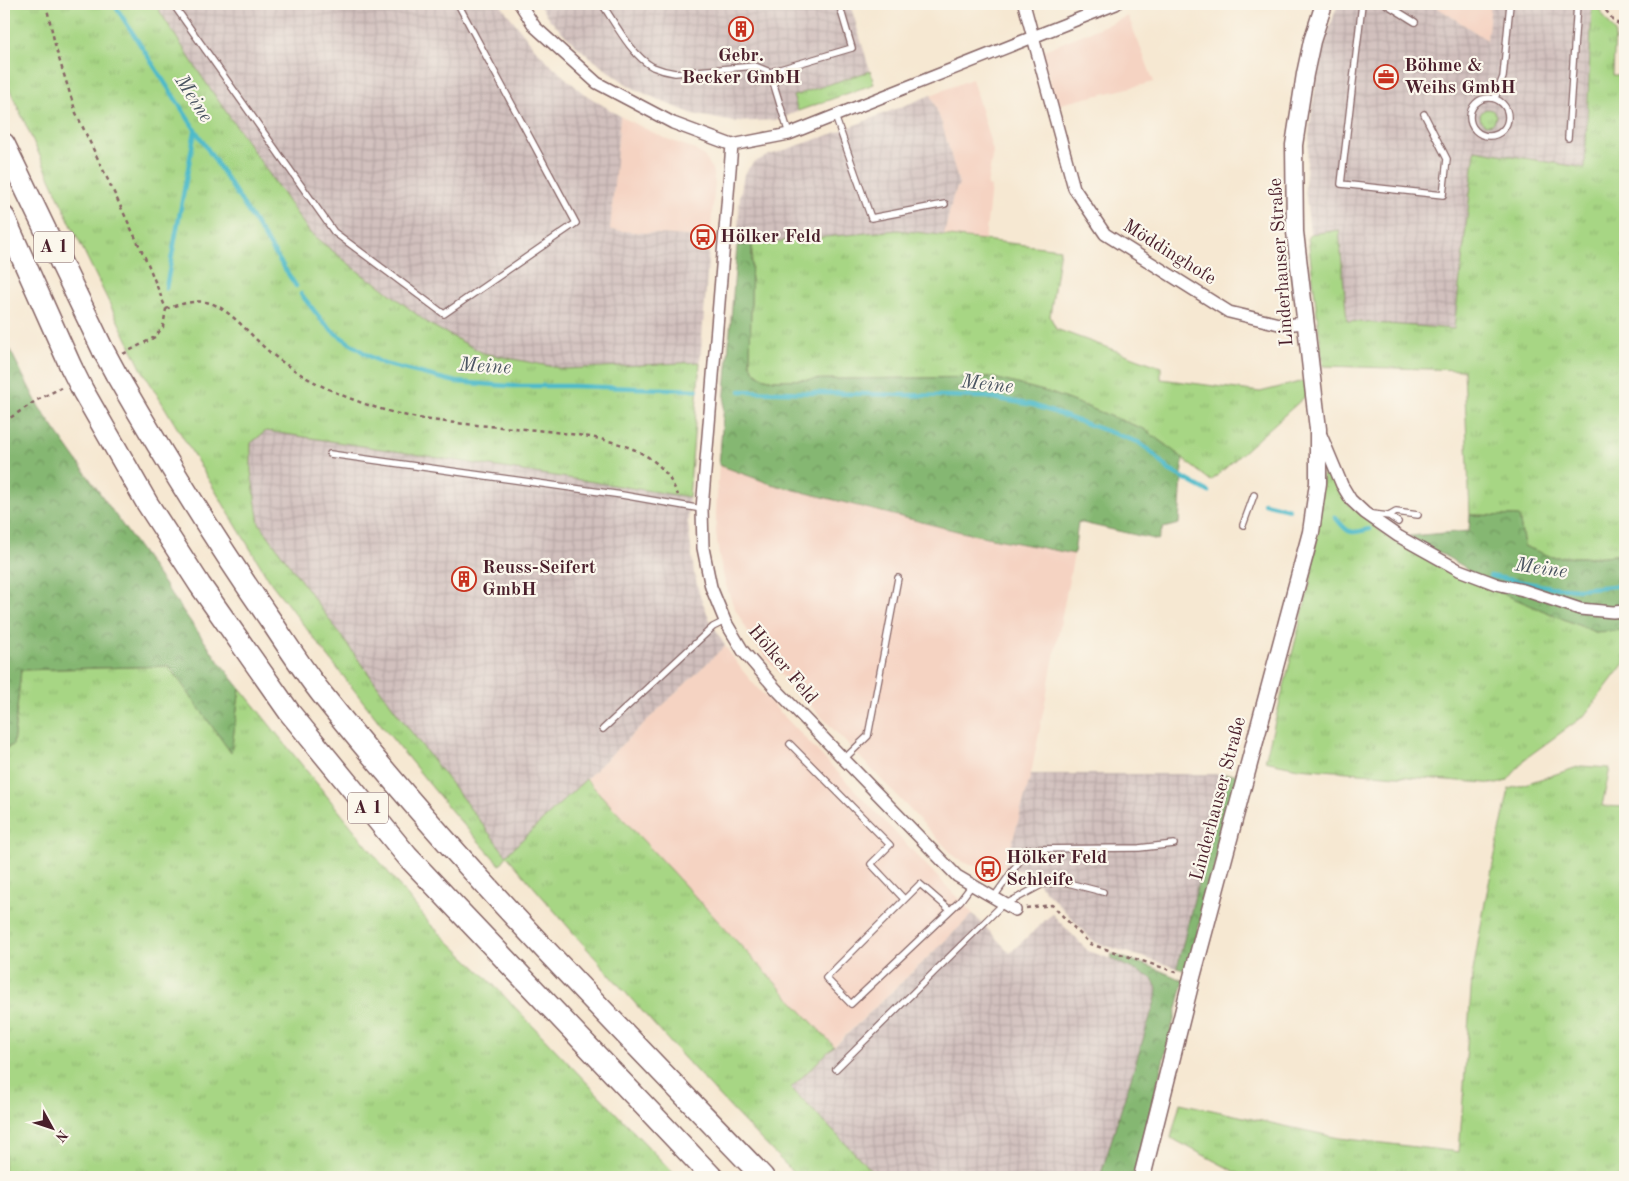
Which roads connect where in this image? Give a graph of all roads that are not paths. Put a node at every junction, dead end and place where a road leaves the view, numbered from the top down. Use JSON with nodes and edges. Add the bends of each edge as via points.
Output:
{"nodes":[{"id":1,"x":173,"y":4,"type":"edge"},
{"id":2,"x":458,"y":4,"type":"edge"},
{"id":3,"x":520,"y":4,"type":"edge"},
{"id":4,"x":602,"y":4,"type":"edge"},
{"id":5,"x":839,"y":4,"type":"edge"},
{"id":6,"x":1024,"y":4,"type":"edge"},
{"id":7,"x":1116,"y":4,"type":"edge"},
{"id":8,"x":1324,"y":4,"type":"edge"},
{"id":9,"x":1362,"y":4,"type":"edge"},
{"id":10,"x":1386,"y":4,"type":"edge"},
{"id":11,"x":1510,"y":4,"type":"edge"},
{"id":12,"x":1577,"y":4,"type":"edge"},
{"id":13,"x":1415,"y":22,"type":"dead end"},
{"id":14,"x":1034,"y":37,"type":"junction"},
{"id":15,"x":770,"y":72,"type":"junction"},
{"id":16,"x":1494,"y":98,"type":"junction"},
{"id":17,"x":1424,"y":114,"type":"dead end"},
{"id":18,"x":835,"y":116,"type":"junction"},
{"id":19,"x":789,"y":134,"type":"junction"},
{"id":20,"x":1568,"y":138,"type":"dead end"},
{"id":21,"x":4,"y":144,"type":"edge"},
{"id":22,"x":732,"y":145,"type":"junction"},
{"id":23,"x":945,"y":204,"type":"dead end"},
{"id":24,"x":4,"y":217,"type":"edge"},
{"id":25,"x":1305,"y":323,"type":"junction"},
{"id":26,"x":1318,"y":429,"type":"junction"},
{"id":27,"x":330,"y":454,"type":"dead end"},
{"id":28,"x":1254,"y":495,"type":"dead end"},
{"id":29,"x":702,"y":509,"type":"junction"},
{"id":30,"x":1365,"y":513,"type":"junction"},
{"id":31,"x":1418,"y":515,"type":"dead end"},
{"id":32,"x":1389,"y":516,"type":"junction"},
{"id":33,"x":1398,"y":522,"type":"dead end"},
{"id":34,"x":1243,"y":525,"type":"dead end"},
{"id":35,"x":898,"y":578,"type":"dead end"},
{"id":36,"x":1625,"y":611,"type":"edge"},
{"id":37,"x":725,"y":621,"type":"junction"},
{"id":38,"x":603,"y":729,"type":"dead end"},
{"id":39,"x":790,"y":744,"type":"dead end"},
{"id":40,"x":844,"y":759,"type":"junction"},
{"id":41,"x":1174,"y":844,"type":"dead end"},
{"id":42,"x":972,"y":885,"type":"junction"},
{"id":43,"x":1104,"y":892,"type":"dead end"},
{"id":44,"x":904,"y":899,"type":"junction"},
{"id":45,"x":1005,"y":904,"type":"junction"},
{"id":46,"x":950,"y":910,"type":"junction"},
{"id":47,"x":836,"y":1069,"type":"dead end"},
{"id":48,"x":712,"y":1177,"type":"edge"},
{"id":49,"x":763,"y":1177,"type":"edge"},
{"id":50,"x":1142,"y":1177,"type":"edge"}],
"edges":[{"from":1,"to":2,"type":"lane","via":[[334,232],[444,314],[576,223]]},
{"from":3,"to":22,"type":"street","via":[[535,27],[597,83],[673,123]]},
{"from":4,"to":15,"type":"lane","via":[[634,50],[658,69],[675,74],[755,66]]},
{"from":5,"to":15,"type":"lane","via":[[852,48]]},
{"from":6,"to":14,"type":"street","name":"Möddinghofe"},
{"from":7,"to":14,"type":"street"},
{"from":8,"to":25,"type":"main road","name":"Linderhauser Straße","via":[[1305,74],[1294,145],[1295,232]]},
{"from":9,"to":17,"type":"lane","via":[[1341,184],[1443,196],[1447,159]]},
{"from":10,"to":13,"type":"lane"},
{"from":11,"to":16,"type":"lane","via":[[1503,77]]},
{"from":12,"to":20,"type":"lane"},
{"from":14,"to":18,"type":"street"},
{"from":14,"to":25,"type":"street","name":"Möddinghofe","via":[[1074,188],[1106,234],[1229,312],[1283,325]]},
{"from":15,"to":19,"type":"lane"},
{"from":16,"to":16,"type":"lane","via":[[1507,110],[1506,126],[1500,133],[1483,136],[1470,124],[1469,115],[1478,100]]},
{"from":18,"to":19,"type":"street"},
{"from":18,"to":23,"type":"lane","via":[[871,218]]},
{"from":19,"to":22,"type":"street"},
{"from":21,"to":49,"type":"highway","number":"A 1","bridge":true,"via":[[116,374],[169,466],[231,565],[320,691],[406,796],[497,898]]},
{"from":22,"to":29,"type":"street","name":"Hölker Feld"},
{"from":24,"to":48,"type":"highway","number":"A 1","bridge":true,"via":[[70,367],[147,503],[290,713],[407,856]]},
{"from":25,"to":26,"type":"main road","name":"Linderhauser Straße"},
{"from":26,"to":30,"type":"street","name":"Linderhauser Straße","via":[[1342,485],[1351,500]]},
{"from":26,"to":50,"type":"main road","name":"Linderhauser Straße","via":[[1318,483],[1311,532]]},
{"from":27,"to":29,"type":"lane"},
{"from":28,"to":34,"type":"lane"},
{"from":29,"to":37,"type":"street","name":"Hölker Feld","via":[[703,548],[711,587]]},
{"from":30,"to":32,"type":"lane"},
{"from":30,"to":36,"type":"street","name":"Linderhauser Straße","via":[[1398,536],[1459,570],[1496,584],[1580,609]]},
{"from":31,"to":32,"type":"lane","via":[[1396,512]]},
{"from":32,"to":33,"type":"lane"},
{"from":35,"to":40,"type":"lane","via":[[868,736]]},
{"from":37,"to":38,"type":"lane","via":[[713,627]]},
{"from":37,"to":40,"type":"street","name":"Hölker Feld","via":[[743,650],[775,688]]},
{"from":39,"to":44,"type":"lane","via":[[890,845],[872,864]]},
{"from":40,"to":42,"type":"street","name":"Hölker Feld","via":[[957,876]]},
{"from":41,"to":45,"type":"lane","via":[[1139,848],[1028,849]]},
{"from":42,"to":45,"type":"street","name":"Hölker Feld"},
{"from":42,"to":46,"type":"lane"},
{"from":43,"to":45,"type":"lane","via":[[1064,882],[1043,884]]},
{"from":44,"to":46,"type":"lane","via":[[920,884]]},
{"from":44,"to":46,"type":"lane","via":[[826,978],[850,1004]]},
{"from":45,"to":47,"type":"lane"}]}
